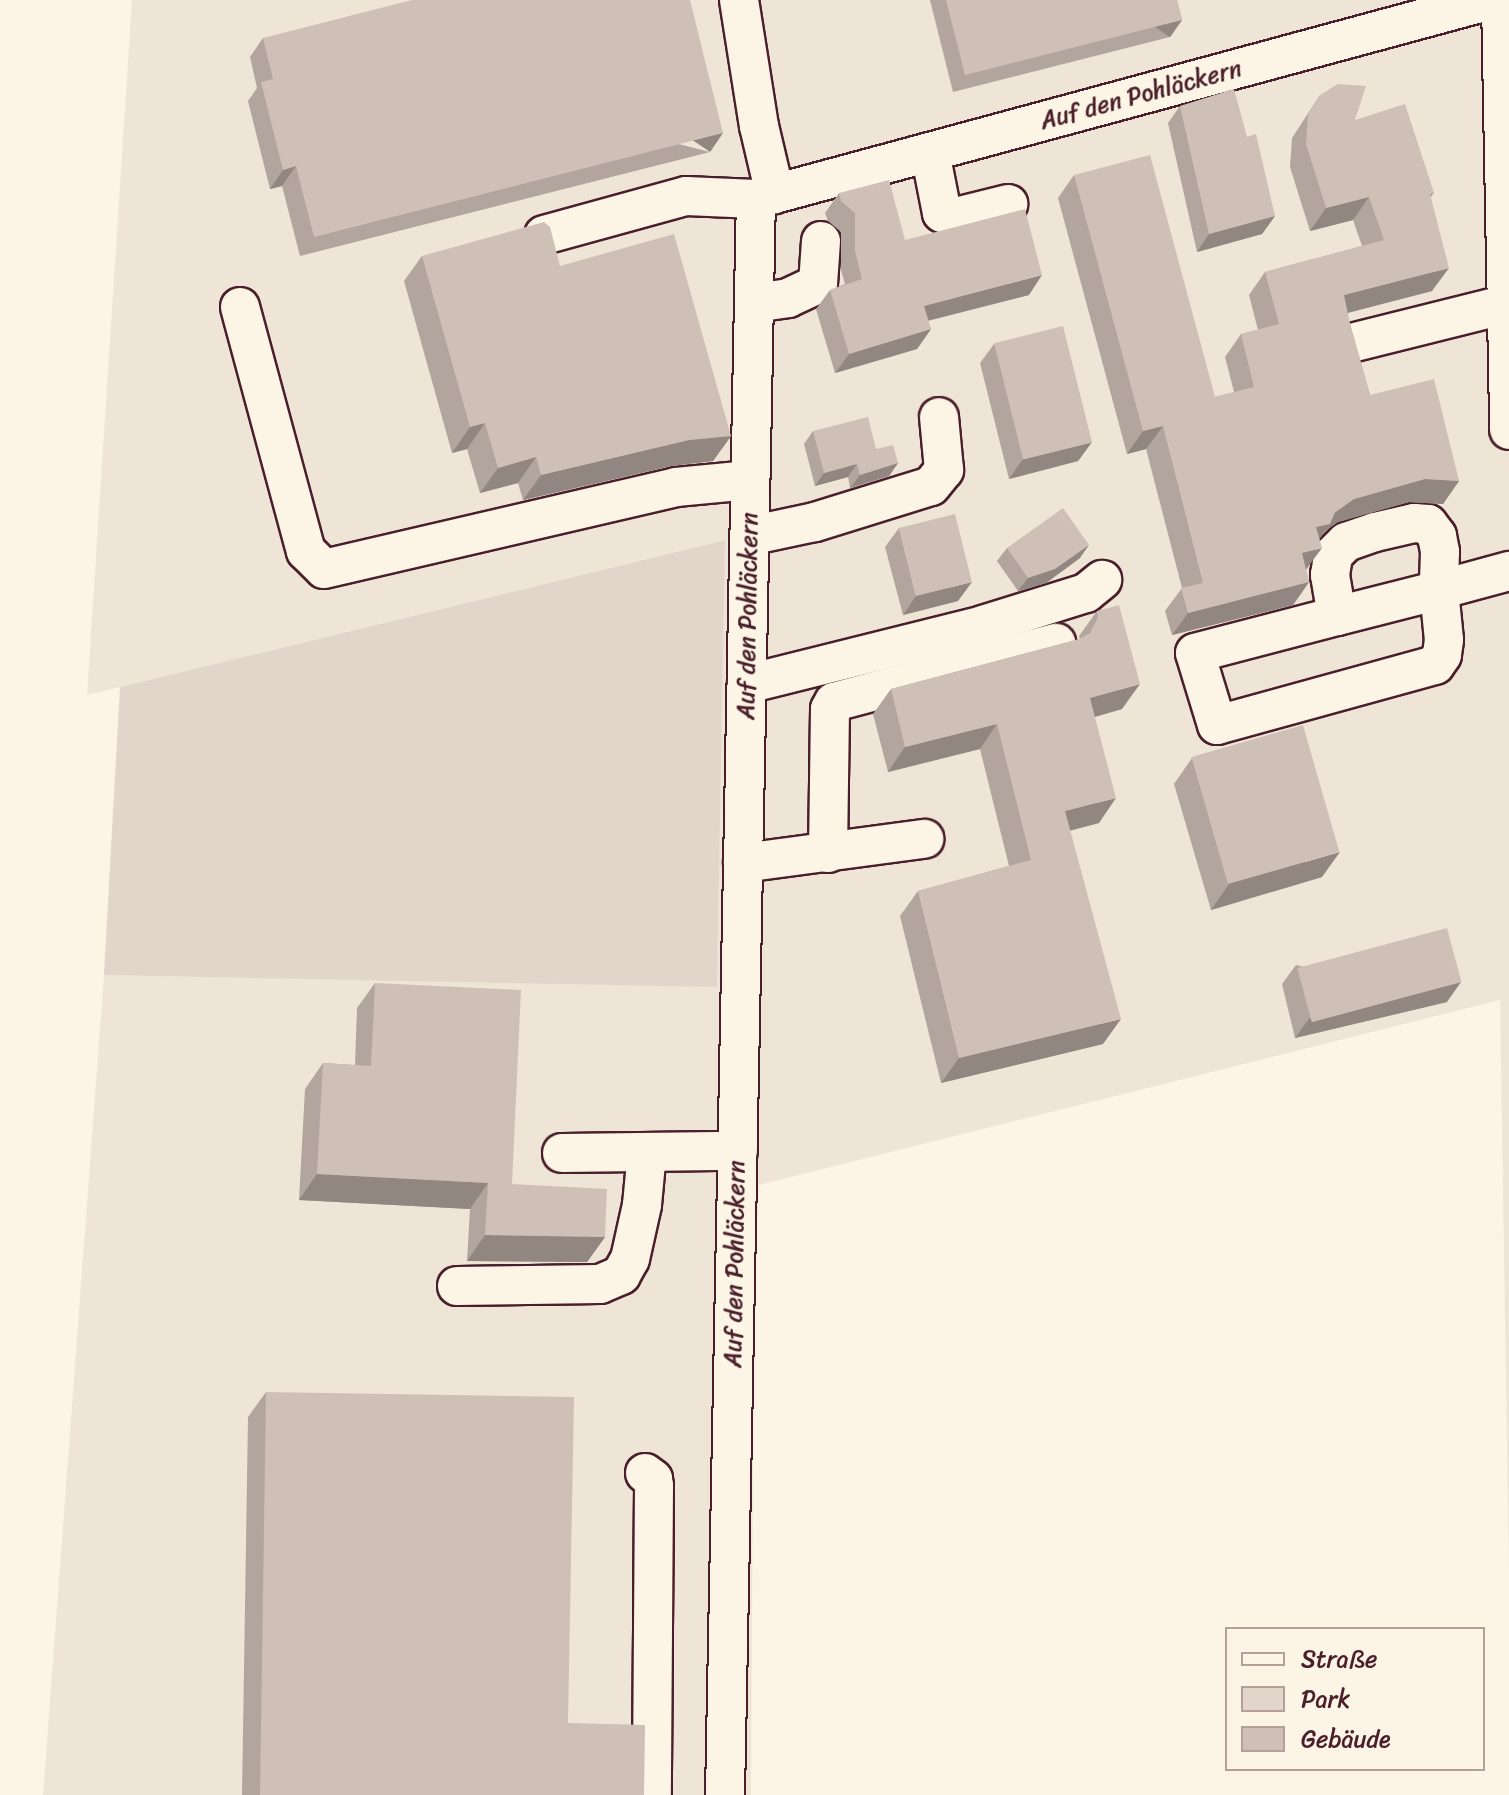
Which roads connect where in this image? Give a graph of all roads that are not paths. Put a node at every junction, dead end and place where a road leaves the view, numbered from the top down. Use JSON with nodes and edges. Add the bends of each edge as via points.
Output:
{"nodes":[{"id":1,"x":739,"y":0,"type":"edge"},
{"id":2,"x":1491,"y":0,"type":"edge"},
{"id":3,"x":1501,"y":0,"type":"edge"},
{"id":4,"x":930,"y":152,"type":"junction"},
{"id":5,"x":765,"y":197,"type":"junction"},
{"id":6,"x":1008,"y":204,"type":"dead end"},
{"id":7,"x":544,"y":235,"type":"edge"},
{"id":8,"x":821,"y":241,"type":"dead end"},
{"id":9,"x":754,"y":303,"type":"junction"},
{"id":10,"x":1507,"y":304,"type":"junction"},
{"id":11,"x":240,"y":307,"type":"dead end"},
{"id":12,"x":1355,"y":342,"type":"edge"},
{"id":13,"x":939,"y":417,"type":"dead end"},
{"id":14,"x":1509,"y":430,"type":"edge"},
{"id":15,"x":750,"y":480,"type":"junction"},
{"id":16,"x":749,"y":536,"type":"junction"},
{"id":17,"x":1509,"y":571,"type":"edge"},
{"id":18,"x":1102,"y":580,"type":"dead end"},
{"id":19,"x":1439,"y":590,"type":"junction"},
{"id":20,"x":1337,"y":616,"type":"junction"},
{"id":21,"x":1056,"y":643,"type":"edge"},
{"id":22,"x":747,"y":684,"type":"junction"},
{"id":23,"x":924,"y":839,"type":"dead end"},
{"id":24,"x":828,"y":853,"type":"junction"},
{"id":25,"x":743,"y":863,"type":"junction"},
{"id":26,"x":738,"y":1151,"type":"junction"},
{"id":27,"x":647,"y":1152,"type":"junction"},
{"id":28,"x":562,"y":1153,"type":"dead end"},
{"id":29,"x":457,"y":1286,"type":"dead end"},
{"id":30,"x":645,"y":1473,"type":"dead end"},
{"id":31,"x":652,"y":1795,"type":"edge"},
{"id":32,"x":725,"y":1795,"type":"edge"}],
"edges":[{"from":1,"to":5,"type":"street"},
{"from":2,"to":4,"type":"street","name":"Auf den Pohläckern"},
{"from":3,"to":10,"type":"street"},
{"from":4,"to":5,"type":"street","name":"Auf den Pohläckern"},
{"from":4,"to":6,"type":"street","via":[[942,213],[956,217]]},
{"from":5,"to":7,"type":"street","via":[[686,196]]},
{"from":5,"to":9,"type":"street","name":"Auf den Pohläckern"},
{"from":8,"to":9,"type":"street","via":[[818,284],[788,298]]},
{"from":9,"to":15,"type":"street","name":"Auf den Pohläckern"},
{"from":10,"to":12,"type":"street"},
{"from":10,"to":14,"type":"street"},
{"from":11,"to":15,"type":"street","via":[[306,551],[324,569],[676,487]]},
{"from":13,"to":16,"type":"street","via":[[944,470],[931,486]]},
{"from":15,"to":16,"type":"street","name":"Auf den Pohläckern"},
{"from":16,"to":22,"type":"street","name":"Auf den Pohläckern"},
{"from":17,"to":19,"type":"street"},
{"from":18,"to":22,"type":"street","via":[[1086,593],[983,625]]},
{"from":19,"to":20,"type":"street"},
{"from":19,"to":20,"type":"street","via":[[1438,544],[1428,524],[1375,532],[1346,542],[1333,555],[1330,575]]},
{"from":19,"to":20,"type":"street","via":[[1442,655],[1435,665],[1217,725],[1195,653]]},
{"from":21,"to":24,"type":"street","via":[[834,702]]},
{"from":22,"to":25,"type":"street","name":"Auf den Pohläckern"},
{"from":23,"to":24,"type":"street"},
{"from":24,"to":25,"type":"street"},
{"from":25,"to":26,"type":"street","name":"Auf den Pohläckern"},
{"from":26,"to":27,"type":"street"},
{"from":26,"to":32,"type":"street","name":"Auf den Pohläckern"},
{"from":27,"to":28,"type":"street"},
{"from":27,"to":29,"type":"street","via":[[642,1205],[630,1259],[621,1275],[600,1284]]},
{"from":30,"to":31,"type":"street","via":[[654,1486]]}]}
